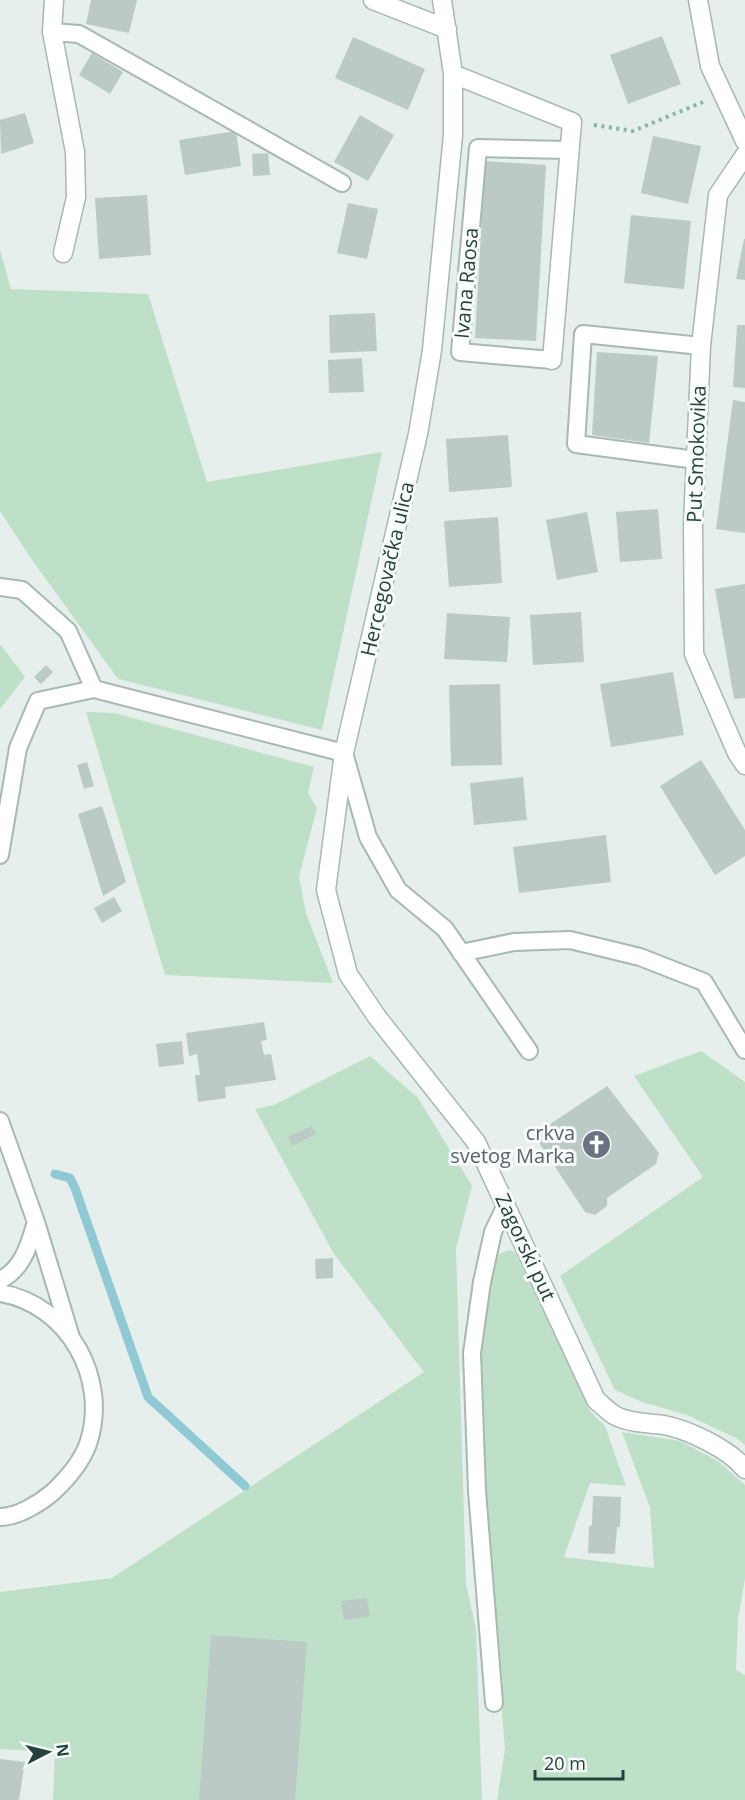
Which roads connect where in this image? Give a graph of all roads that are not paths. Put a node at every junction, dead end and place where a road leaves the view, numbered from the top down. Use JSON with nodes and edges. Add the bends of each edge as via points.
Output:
{"nodes":[{"id":1,"x":54,"y":0,"type":"edge"},
{"id":2,"x":373,"y":0,"type":"edge"},
{"id":3,"x":442,"y":0,"type":"edge"},
{"id":4,"x":698,"y":0,"type":"edge"},
{"id":5,"x":447,"y":29,"type":"junction"},
{"id":6,"x":52,"y":32,"type":"junction"},
{"id":7,"x":453,"y":74,"type":"junction"},
{"id":8,"x":745,"y":141,"type":"edge"},
{"id":9,"x":569,"y":150,"type":"junction"},
{"id":10,"x":745,"y":155,"type":"edge"},
{"id":11,"x":342,"y":183,"type":"dead end"},
{"id":12,"x":63,"y":253,"type":"dead end"},
{"id":13,"x":701,"y":346,"type":"junction"},
{"id":14,"x":552,"y":360,"type":"joint"},
{"id":15,"x":696,"y":460,"type":"junction"},
{"id":16,"x":0,"y":587,"type":"edge"},
{"id":17,"x":94,"y":689,"type":"junction"},
{"id":18,"x":344,"y":753,"type":"junction"},
{"id":19,"x":742,"y":757,"type":"edge"},
{"id":20,"x":0,"y":855,"type":"edge"},
{"id":21,"x":461,"y":953,"type":"junction"},
{"id":22,"x":745,"y":1050,"type":"edge"},
{"id":23,"x":529,"y":1051,"type":"dead end"},
{"id":24,"x":0,"y":1121,"type":"edge"},
{"id":25,"x":507,"y":1205,"type":"junction"},
{"id":26,"x":36,"y":1222,"type":"junction"},
{"id":27,"x":0,"y":1280,"type":"edge"},
{"id":28,"x":0,"y":1293,"type":"edge"},
{"id":29,"x":70,"y":1335,"type":"junction"},
{"id":30,"x":745,"y":1469,"type":"edge"},
{"id":31,"x":0,"y":1517,"type":"edge"},
{"id":32,"x":494,"y":1703,"type":"dead end"}],
"edges":[{"from":1,"to":6,"type":"street"},
{"from":2,"to":5,"type":"street"},
{"from":3,"to":5,"type":"street","name":"Hercegovačka ulica"},
{"from":4,"to":8,"type":"street","via":[[710,66]]},
{"from":5,"to":7,"type":"street","name":"Hercegovačka ulica"},
{"from":6,"to":11,"type":"lane","via":[[79,34]]},
{"from":6,"to":12,"type":"street","via":[[75,152],[76,197]]},
{"from":7,"to":9,"type":"street","name":"Ivana Raosa","via":[[572,122]]},
{"from":7,"to":18,"type":"street","name":"Hercegovačka ulica","via":[[453,135],[432,350],[418,434]]},
{"from":9,"to":14,"type":"street","name":"Ivana Raosa"},
{"from":9,"to":14,"type":"lane","name":"Ivana Raosa","via":[[478,148],[460,352]]},
{"from":10,"to":13,"type":"street","name":"Put Smokovika","via":[[718,195]]},
{"from":13,"to":15,"type":"street","name":"Put Smokovika"},
{"from":13,"to":15,"type":"lane","via":[[584,334],[576,444]]},
{"from":15,"to":19,"type":"street","name":"Put Smokovika","via":[[694,654]]},
{"from":16,"to":17,"type":"lane","via":[[22,590],[68,631]]},
{"from":17,"to":18,"type":"lane"},
{"from":17,"to":20,"type":"lane","via":[[38,701],[18,748]]},
{"from":18,"to":21,"type":"lane","name":"Hercegovačka ulica","via":[[368,837],[398,890],[445,929]]},
{"from":18,"to":25,"type":"street","name":"Zagorski put","via":[[326,890],[348,974],[476,1142]]},
{"from":21,"to":22,"type":"lane","via":[[514,942],[570,940],[640,957],[704,982]]},
{"from":21,"to":23,"type":"lane","name":"Hercegovačka ulica"},
{"from":24,"to":26,"type":"lane"},
{"from":25,"to":30,"type":"street","name":"Zagorski put","via":[[596,1400],[614,1414],[632,1421],[667,1426],[711,1443]]},
{"from":25,"to":32,"type":"lane","via":[[492,1232],[472,1353],[477,1491]]},
{"from":26,"to":27,"type":"lane","via":[[26,1254],[9,1276]]},
{"from":26,"to":29,"type":"lane"},
{"from":28,"to":29,"type":"lane","via":[[14,1295],[45,1311]]},
{"from":29,"to":31,"type":"lane","via":[[89,1368],[94,1406],[88,1444],[69,1477],[40,1503]]}]}
